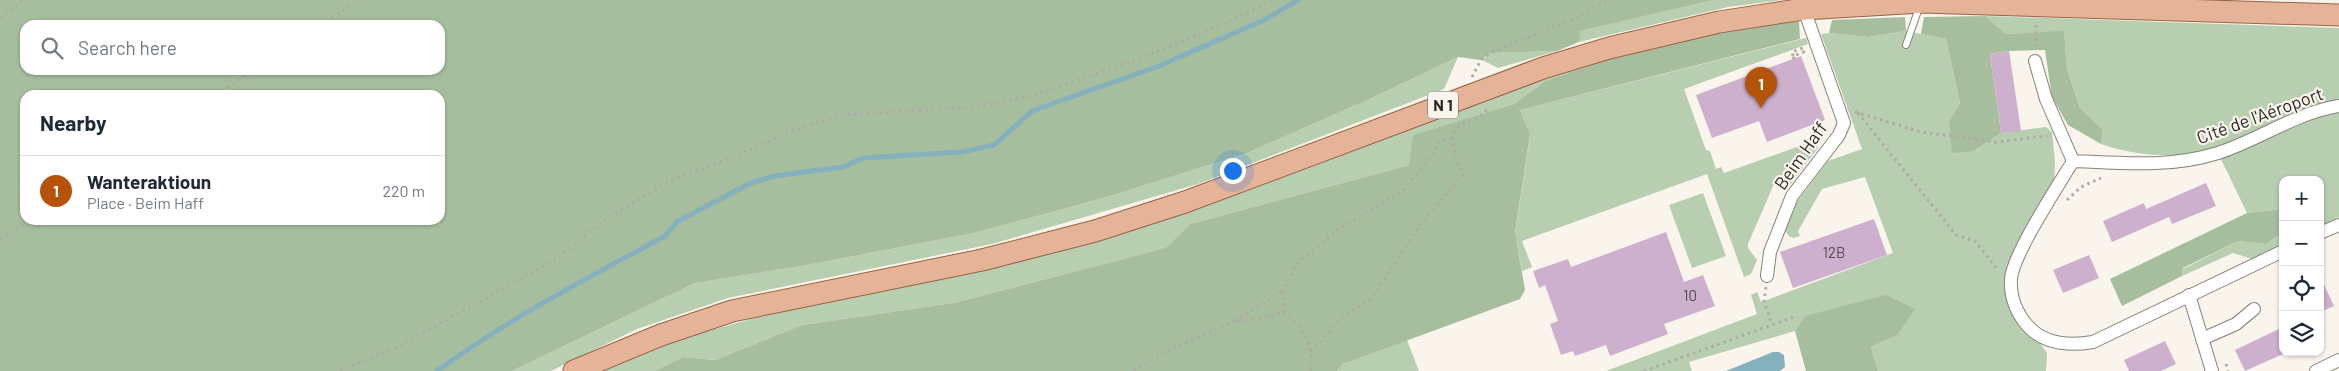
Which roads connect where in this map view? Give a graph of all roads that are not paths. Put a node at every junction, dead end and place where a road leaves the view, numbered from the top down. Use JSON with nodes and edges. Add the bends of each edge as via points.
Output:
{"nodes":[{"id":1,"x":1921,"y":2,"type":"junction"},
{"id":2,"x":1804,"y":9,"type":"junction"},
{"id":3,"x":2339,"y":15,"type":"edge"},
{"id":4,"x":1906,"y":45,"type":"dead end"},
{"id":5,"x":2035,"y":61,"type":"road end"},
{"id":6,"x":2339,"y":106,"type":"edge"},
{"id":7,"x":2073,"y":161,"type":"junction"},
{"id":8,"x":2339,"y":225,"type":"edge"},
{"id":9,"x":2324,"y":231,"type":"edge"},
{"id":10,"x":2279,"y":253,"type":"edge"},
{"id":11,"x":1767,"y":276,"type":"road end"},
{"id":12,"x":2189,"y":295,"type":"junction"},
{"id":13,"x":2254,"y":309,"type":"dead end"},
{"id":14,"x":2202,"y":339,"type":"junction"},
{"id":15,"x":2339,"y":360,"type":"edge"},
{"id":16,"x":574,"y":371,"type":"edge"},
{"id":17,"x":2212,"y":371,"type":"edge"},
{"id":18,"x":2316,"y":371,"type":"edge"}],
"edges":[{"from":1,"to":2,"type":"main road","number":"N 1"},
{"from":1,"to":3,"type":"main road","number":"N 1"},
{"from":1,"to":4,"type":"lane"},
{"from":2,"to":11,"type":"street","name":"Beim Haff","via":[[1844,123],[1839,135],[1792,196],[1770,252]]},
{"from":2,"to":16,"type":"main road","number":"N 1","via":[[1719,22],[1609,48],[1478,92],[1185,202],[1095,231],[982,260],[732,311],[660,335]]},
{"from":5,"to":7,"type":"street","via":[[2046,100]]},
{"from":6,"to":7,"type":"street","name":"Cité de l'Aéroport","via":[[2309,113],[2218,153],[2169,163]]},
{"from":7,"to":12,"type":"street","via":[[2017,258],[2011,278],[2012,298],[2020,317],[2032,330],[2052,342],[2072,345],[2093,342]]},
{"from":8,"to":9,"type":"street"},
{"from":10,"to":12,"type":"street"},
{"from":12,"to":14,"type":"street"},
{"from":13,"to":14,"type":"street","via":[[2236,324]]},
{"from":14,"to":17,"type":"street"},
{"from":15,"to":18,"type":"street"}]}
